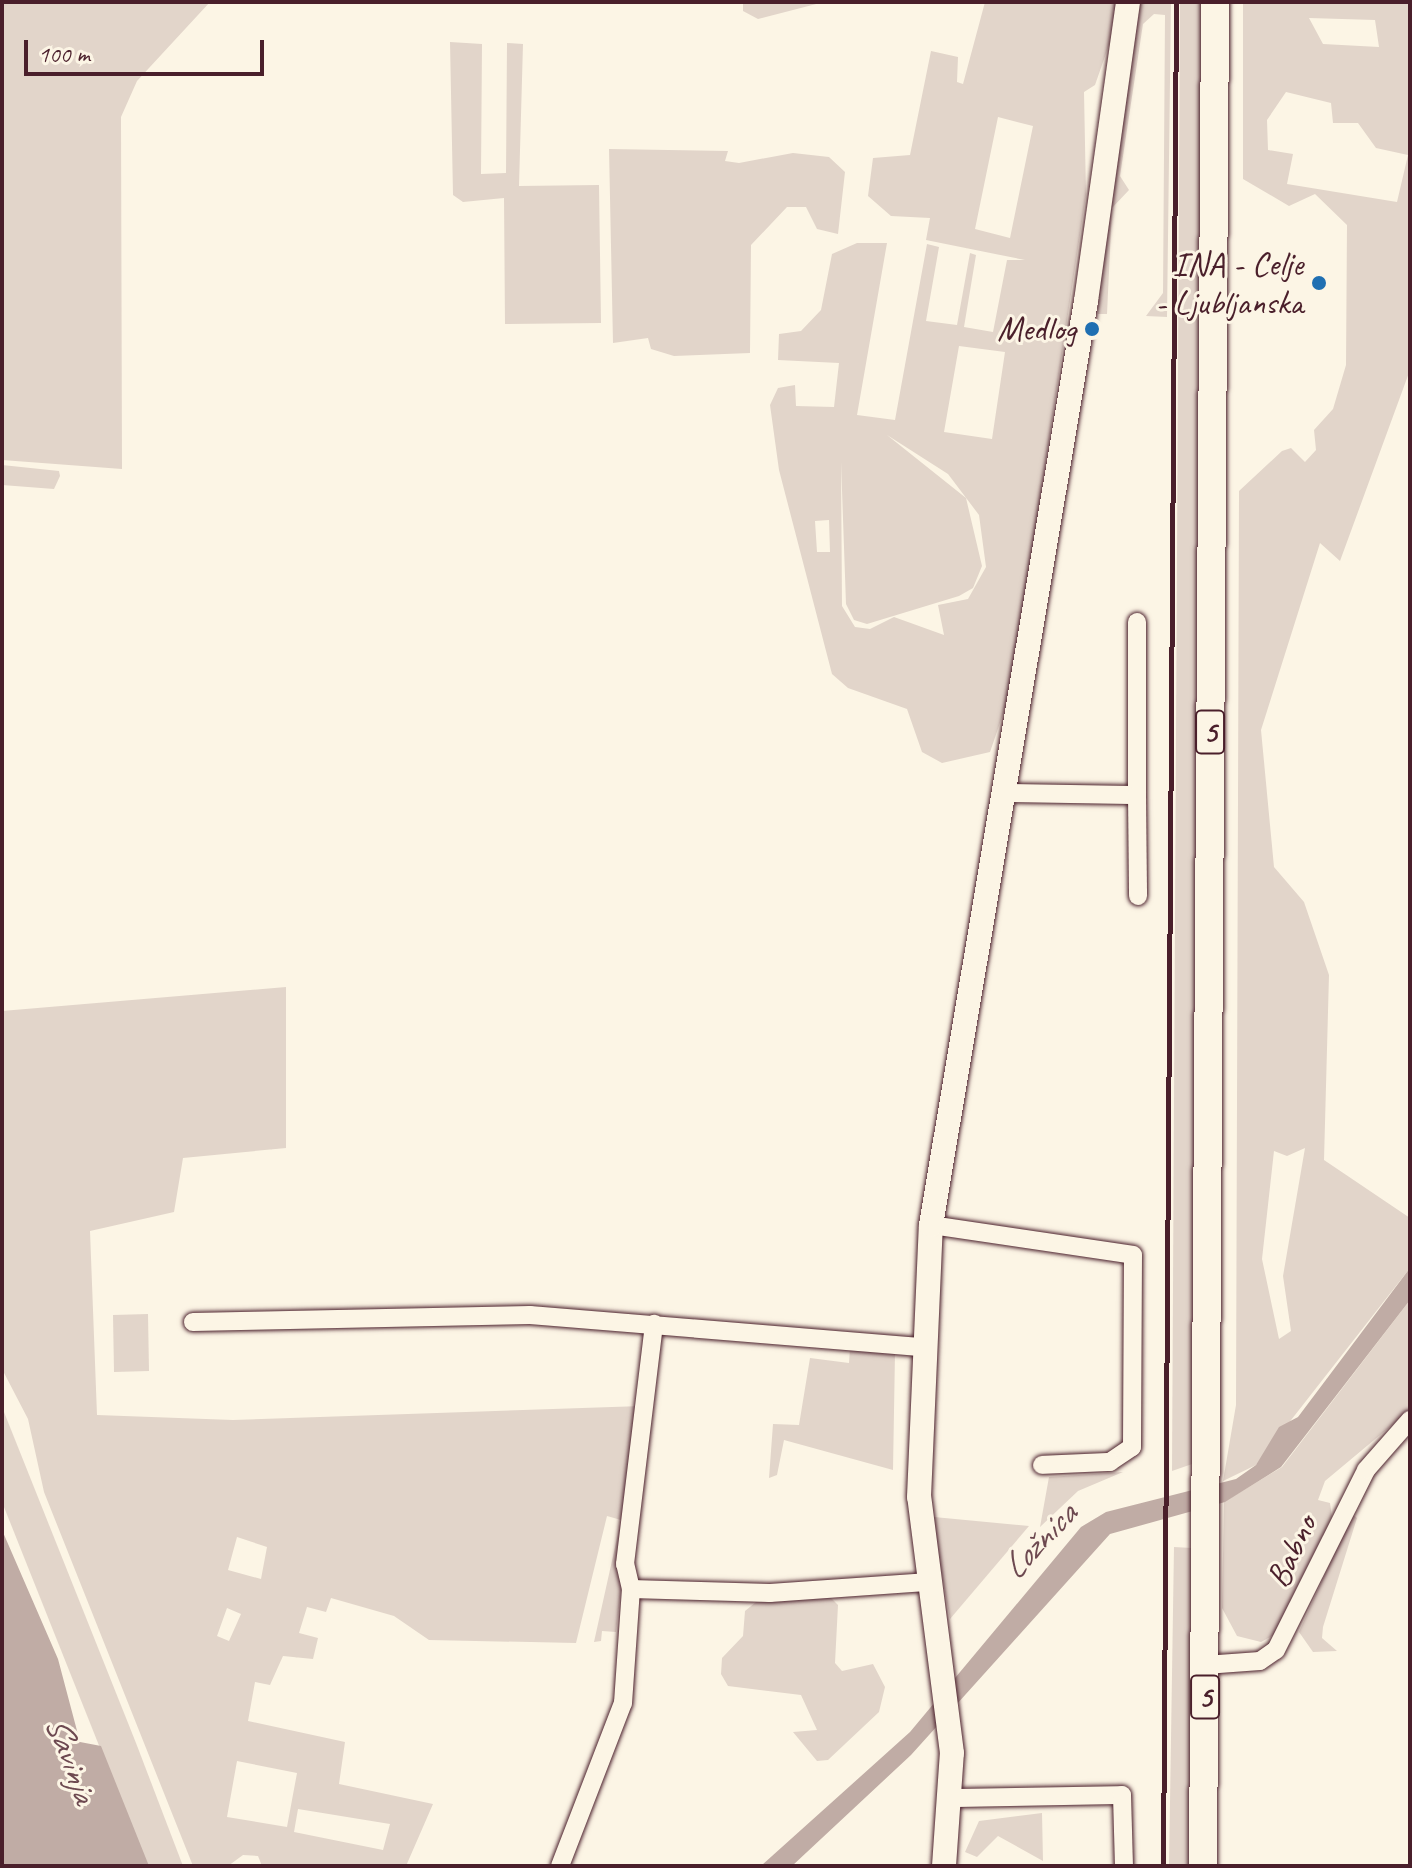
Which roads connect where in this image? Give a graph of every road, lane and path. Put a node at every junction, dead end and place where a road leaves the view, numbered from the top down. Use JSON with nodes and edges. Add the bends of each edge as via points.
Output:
{"nodes":[{"id":1,"x":1128,"y":2,"type":"edge"},
{"id":2,"x":1215,"y":2,"type":"edge"},
{"id":3,"x":1137,"y":622,"type":"dead end"},
{"id":4,"x":1004,"y":793,"type":"junction"},
{"id":5,"x":1137,"y":795,"type":"junction"},
{"id":6,"x":1138,"y":896,"type":"dead end"},
{"id":7,"x":931,"y":1225,"type":"junction"},
{"id":8,"x":193,"y":1322,"type":"dead end"},
{"id":9,"x":654,"y":1324,"type":"junction"},
{"id":10,"x":920,"y":1347,"type":"junction"},
{"id":11,"x":1410,"y":1420,"type":"edge"},
{"id":12,"x":1042,"y":1465,"type":"dead end"},
{"id":13,"x":926,"y":1582,"type":"junction"},
{"id":14,"x":631,"y":1589,"type":"junction"},
{"id":15,"x":1205,"y":1665,"type":"junction"},
{"id":16,"x":952,"y":1798,"type":"junction"},
{"id":17,"x":560,"y":1866,"type":"edge"},
{"id":18,"x":944,"y":1866,"type":"edge"},
{"id":19,"x":1124,"y":1866,"type":"edge"},
{"id":20,"x":1203,"y":1866,"type":"edge"}],
"edges":[{"from":1,"to":4,"type":"street"},
{"from":2,"to":15,"type":"main road","number":"5"},
{"from":3,"to":5,"type":"street"},
{"from":4,"to":5,"type":"street"},
{"from":4,"to":7,"type":"street"},
{"from":5,"to":6,"type":"street"},
{"from":7,"to":10,"type":"street"},
{"from":7,"to":12,"type":"street","via":[[1133,1255],[1132,1447],[1110,1462]]},
{"from":8,"to":9,"type":"street","via":[[396,1314]]},
{"from":9,"to":10,"type":"street"},
{"from":9,"to":14,"type":"street","via":[[625,1564]]},
{"from":10,"to":13,"type":"street"},
{"from":11,"to":15,"type":"street","name":"Babno","via":[[1366,1470],[1276,1650],[1260,1661]]},
{"from":13,"to":14,"type":"street","via":[[756,1593]]},
{"from":13,"to":16,"type":"street","via":[[940,1641]]},
{"from":14,"to":17,"type":"street","via":[[623,1703]]},
{"from":15,"to":20,"type":"main road","number":"5"},
{"from":16,"to":18,"type":"street"},
{"from":16,"to":19,"type":"street","via":[[1122,1795]]}]}
